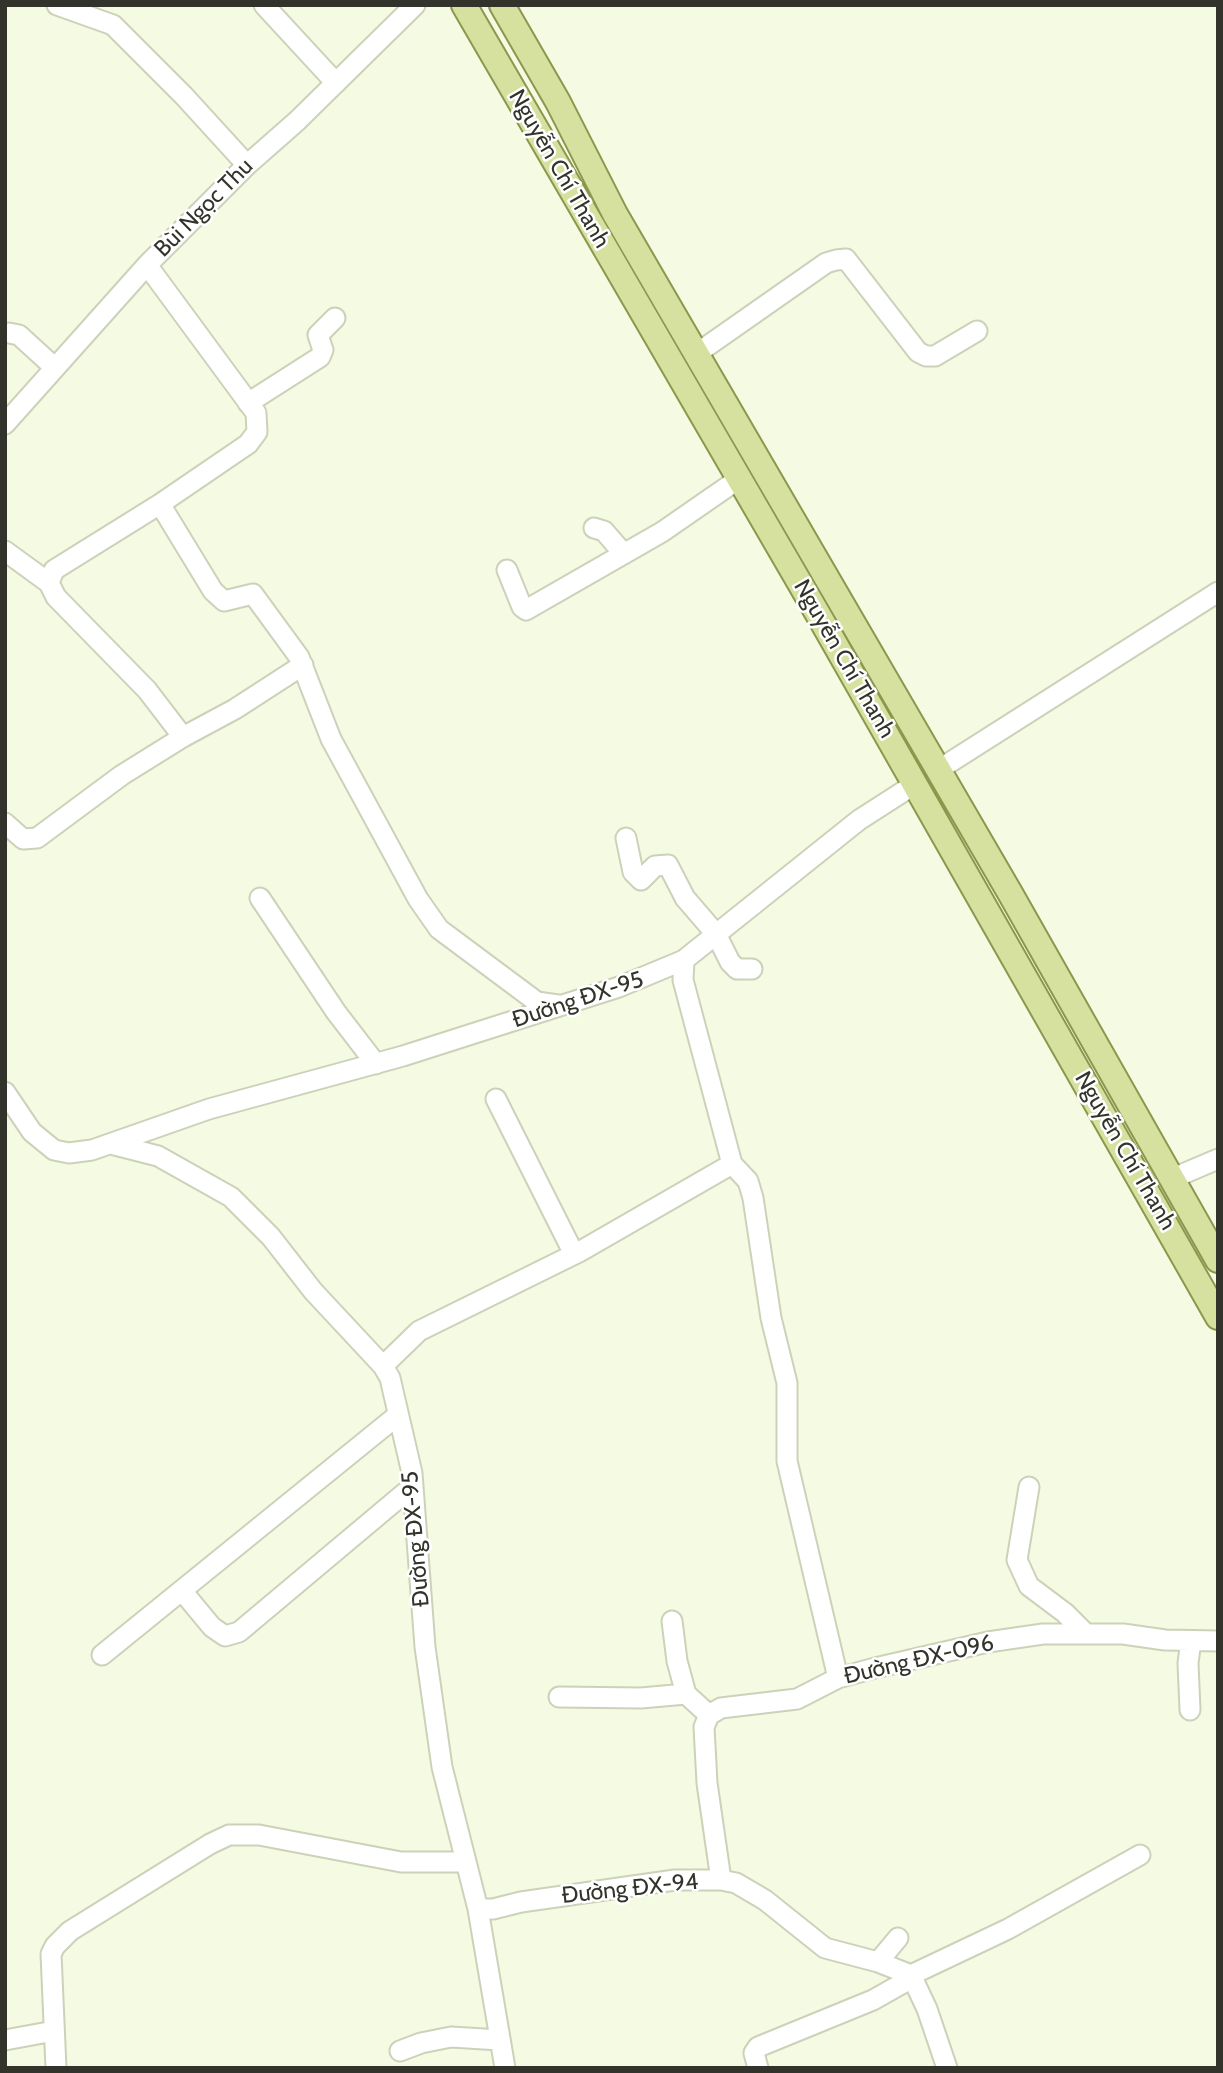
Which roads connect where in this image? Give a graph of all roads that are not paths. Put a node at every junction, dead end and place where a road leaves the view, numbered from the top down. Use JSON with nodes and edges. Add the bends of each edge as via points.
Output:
{"nodes":[{"id":1,"x":57,"y":5,"type":"edge"},
{"id":2,"x":264,"y":5,"type":"edge"},
{"id":3,"x":415,"y":5,"type":"edge"},
{"id":4,"x":464,"y":5,"type":"edge"},
{"id":5,"x":502,"y":5,"type":"edge"},
{"id":6,"x":336,"y":83,"type":"junction"},
{"id":7,"x":247,"y":164,"type":"junction"},
{"id":8,"x":615,"y":214,"type":"junction"},
{"id":9,"x":592,"y":226,"type":"junction"},
{"id":10,"x":148,"y":265,"type":"junction"},
{"id":11,"x":335,"y":317,"type":"dead end"},
{"id":12,"x":977,"y":331,"type":"dead end"},
{"id":13,"x":9,"y":333,"type":"dead end"},
{"id":14,"x":696,"y":354,"type":"junction"},
{"id":15,"x":54,"y":367,"type":"junction"},
{"id":16,"x":248,"y":403,"type":"junction"},
{"id":17,"x":5,"y":424,"type":"edge"},
{"id":18,"x":760,"y":463,"type":"junction"},
{"id":19,"x":740,"y":478,"type":"junction"},
{"id":20,"x":160,"y":504,"type":"junction"},
{"id":21,"x":594,"y":528,"type":"dead end"},
{"id":22,"x":5,"y":551,"type":"edge"},
{"id":23,"x":624,"y":554,"type":"junction"},
{"id":24,"x":507,"y":570,"type":"dead end"},
{"id":25,"x":49,"y":583,"type":"junction"},
{"id":26,"x":1218,"y":592,"type":"edge"},
{"id":27,"x":303,"y":665,"type":"junction"},
{"id":28,"x":183,"y":737,"type":"junction"},
{"id":29,"x":938,"y":770,"type":"junction"},
{"id":30,"x":915,"y":784,"type":"junction"},
{"id":31,"x":5,"y":823,"type":"edge"},
{"id":32,"x":626,"y":838,"type":"dead end"},
{"id":33,"x":260,"y":898,"type":"dead end"},
{"id":34,"x":716,"y":934,"type":"junction"},
{"id":35,"x":684,"y":960,"type":"junction"},
{"id":36,"x":752,"y":969,"type":"dead end"},
{"id":37,"x":559,"y":1006,"type":"junction"},
{"id":38,"x":376,"y":1064,"type":"junction"},
{"id":39,"x":5,"y":1091,"type":"edge"},
{"id":40,"x":496,"y":1099,"type":"dead end"},
{"id":41,"x":111,"y":1144,"type":"junction"},
{"id":42,"x":1218,"y":1159,"type":"edge"},
{"id":43,"x":732,"y":1164,"type":"junction"},
{"id":44,"x":1171,"y":1179,"type":"junction"},
{"id":45,"x":574,"y":1255,"type":"junction"},
{"id":46,"x":1218,"y":1260,"type":"edge"},
{"id":47,"x":1218,"y":1317,"type":"edge"},
{"id":48,"x":383,"y":1366,"type":"junction"},
{"id":49,"x":398,"y":1415,"type":"junction"},
{"id":50,"x":413,"y":1486,"type":"junction"},
{"id":51,"x":1029,"y":1486,"type":"dead end"},
{"id":52,"x":183,"y":1592,"type":"junction"},
{"id":53,"x":672,"y":1621,"type":"dead end"},
{"id":54,"x":1086,"y":1634,"type":"junction"},
{"id":55,"x":1191,"y":1641,"type":"junction"},
{"id":56,"x":1218,"y":1641,"type":"edge"},
{"id":57,"x":102,"y":1656,"type":"dead end"},
{"id":58,"x":838,"y":1678,"type":"junction"},
{"id":59,"x":686,"y":1694,"type":"junction"},
{"id":60,"x":559,"y":1697,"type":"dead end"},
{"id":61,"x":1191,"y":1710,"type":"dead end"},
{"id":62,"x":709,"y":1715,"type":"junction"},
{"id":63,"x":1140,"y":1855,"type":"dead end"},
{"id":64,"x":466,"y":1862,"type":"junction"},
{"id":65,"x":721,"y":1880,"type":"junction"},
{"id":66,"x":478,"y":1909,"type":"junction"},
{"id":67,"x":898,"y":1938,"type":"dead end"},
{"id":68,"x":878,"y":1962,"type":"junction"},
{"id":69,"x":911,"y":1977,"type":"junction"},
{"id":70,"x":54,"y":2031,"type":"junction"},
{"id":71,"x":5,"y":2040,"type":"edge"},
{"id":72,"x":500,"y":2040,"type":"junction"},
{"id":73,"x":400,"y":2051,"type":"dead end"},
{"id":74,"x":56,"y":2068,"type":"edge"},
{"id":75,"x":505,"y":2068,"type":"edge"},
{"id":76,"x":758,"y":2068,"type":"edge"},
{"id":77,"x":947,"y":2068,"type":"edge"}],
"edges":[{"from":1,"to":7,"type":"street","via":[[113,25]]},
{"from":2,"to":6,"type":"street"},
{"from":3,"to":6,"type":"street","name":"Bùi Ngọc Thu"},
{"from":4,"to":9,"type":"main road","name":"Nguyễn Chí Thanh"},
{"from":5,"to":8,"type":"main road","name":"Nguyễn Chí Thanh"},
{"from":6,"to":7,"type":"street","name":"Bùi Ngọc Thu"},
{"from":7,"to":10,"type":"street","name":"Bùi Ngọc Thu"},
{"from":8,"to":9,"type":"main road"},
{"from":8,"to":14,"type":"main road","name":"Nguyễn Chí Thanh"},
{"from":9,"to":19,"type":"main road","name":"Nguyễn Chí Thanh"},
{"from":10,"to":15,"type":"street","name":"Bùi Ngọc Thu"},
{"from":10,"to":16,"type":"street"},
{"from":11,"to":16,"type":"street","via":[[318,335],[323,350],[320,357]]},
{"from":12,"to":14,"type":"street","via":[[935,356],[918,352],[846,259],[826,263]]},
{"from":13,"to":15,"type":"street","via":[[19,335]]},
{"from":14,"to":18,"type":"main road","name":"Nguyễn Chí Thanh"},
{"from":15,"to":17,"type":"street","name":"Bùi Ngọc Thu"},
{"from":16,"to":20,"type":"street","via":[[256,413],[257,432],[248,444]]},
{"from":18,"to":19,"type":"main road"},
{"from":18,"to":29,"type":"main road","name":"Nguyễn Chí Thanh"},
{"from":19,"to":23,"type":"street"},
{"from":19,"to":30,"type":"main road","name":"Nguyễn Chí Thanh"},
{"from":20,"to":25,"type":"street","via":[[54,570]]},
{"from":20,"to":27,"type":"street","via":[[213,591],[224,601],[253,594]]},
{"from":21,"to":23,"type":"street","via":[[604,531]]},
{"from":22,"to":25,"type":"street"},
{"from":23,"to":24,"type":"street","via":[[526,610]]},
{"from":25,"to":28,"type":"street","via":[[56,597],[147,690]]},
{"from":26,"to":29,"type":"street"},
{"from":27,"to":28,"type":"street"},
{"from":27,"to":37,"type":"street","via":[[331,739],[418,900],[439,929],[537,1002]]},
{"from":28,"to":31,"type":"street","via":[[37,838],[23,839]]},
{"from":29,"to":30,"type":"main road"},
{"from":29,"to":44,"type":"main road","name":"Nguyễn Chí Thanh"},
{"from":30,"to":34,"type":"street","name":"Đường ĐX-95","via":[[859,820]]},
{"from":30,"to":47,"type":"main road","name":"Nguyễn Chí Thanh"},
{"from":32,"to":34,"type":"street","via":[[633,872],[641,880],[655,866],[668,865],[685,898]]},
{"from":33,"to":38,"type":"street"},
{"from":34,"to":35,"type":"street","name":"Đường ĐX-95"},
{"from":34,"to":36,"type":"street","via":[[737,969]]},
{"from":35,"to":37,"type":"street","name":"Đường ĐX-95"},
{"from":35,"to":43,"type":"street","via":[[683,980]]},
{"from":37,"to":38,"type":"street","name":"Đường ĐX-95"},
{"from":38,"to":41,"type":"street","name":"Đường ĐX-95","via":[[209,1110]]},
{"from":39,"to":41,"type":"street","name":"Đường ĐX-95","via":[[32,1132],[54,1150],[69,1153]]},
{"from":40,"to":45,"type":"street"},
{"from":41,"to":48,"type":"street","name":"Đường ĐX-95","via":[[151,1153],[231,1197]]},
{"from":42,"to":44,"type":"street"},
{"from":43,"to":45,"type":"street"},
{"from":43,"to":58,"type":"street","via":[[748,1181],[753,1198],[786,1383],[786,1461]]},
{"from":44,"to":46,"type":"main road","name":"Nguyễn Chí Thanh"},
{"from":45,"to":48,"type":"street","via":[[419,1331]]},
{"from":48,"to":49,"type":"street","name":"Đường ĐX-95"},
{"from":49,"to":50,"type":"street","name":"Đường ĐX-95"},
{"from":49,"to":52,"type":"street"},
{"from":50,"to":52,"type":"street","via":[[239,1632],[225,1636],[212,1627]]},
{"from":50,"to":64,"type":"street","name":"Đường ĐX-95","via":[[425,1647],[440,1753]]},
{"from":51,"to":54,"type":"street","via":[[1017,1560],[1029,1587]]},
{"from":52,"to":57,"type":"street"},
{"from":53,"to":59,"type":"street"},
{"from":54,"to":55,"type":"street","name":"Đường ĐX-096"},
{"from":54,"to":58,"type":"street","name":"Đường ĐX-096","via":[[988,1642]]},
{"from":55,"to":56,"type":"street","name":"Đường ĐX-096"},
{"from":55,"to":61,"type":"street"},
{"from":58,"to":62,"type":"street","name":"Đường ĐX-096","via":[[797,1699],[721,1708]]},
{"from":59,"to":60,"type":"street"},
{"from":59,"to":62,"type":"street"},
{"from":62,"to":65,"type":"street","via":[[704,1727],[707,1783]]},
{"from":63,"to":69,"type":"street"},
{"from":64,"to":66,"type":"street","name":"Đường ĐX-95"},
{"from":64,"to":70,"type":"street","via":[[401,1863],[259,1835],[229,1835],[70,1931],[55,1946],[51,1954]]},
{"from":65,"to":66,"type":"street","name":"Đường ĐX-94","via":[[676,1880]]},
{"from":65,"to":68,"type":"street","name":"Đường ĐX-94","via":[[765,1900],[825,1948]]},
{"from":66,"to":72,"type":"street","name":"Đường ĐX-95"},
{"from":67,"to":68,"type":"street"},
{"from":68,"to":69,"type":"street","name":"Đường ĐX-94"},
{"from":69,"to":76,"type":"street","via":[[873,2000],[758,2047],[754,2053]]},
{"from":69,"to":77,"type":"street","via":[[928,2009]]},
{"from":70,"to":71,"type":"street"},
{"from":70,"to":74,"type":"street"},
{"from":72,"to":73,"type":"street","via":[[451,2037]]},
{"from":72,"to":75,"type":"street","name":"Đường ĐX-95"}]}
